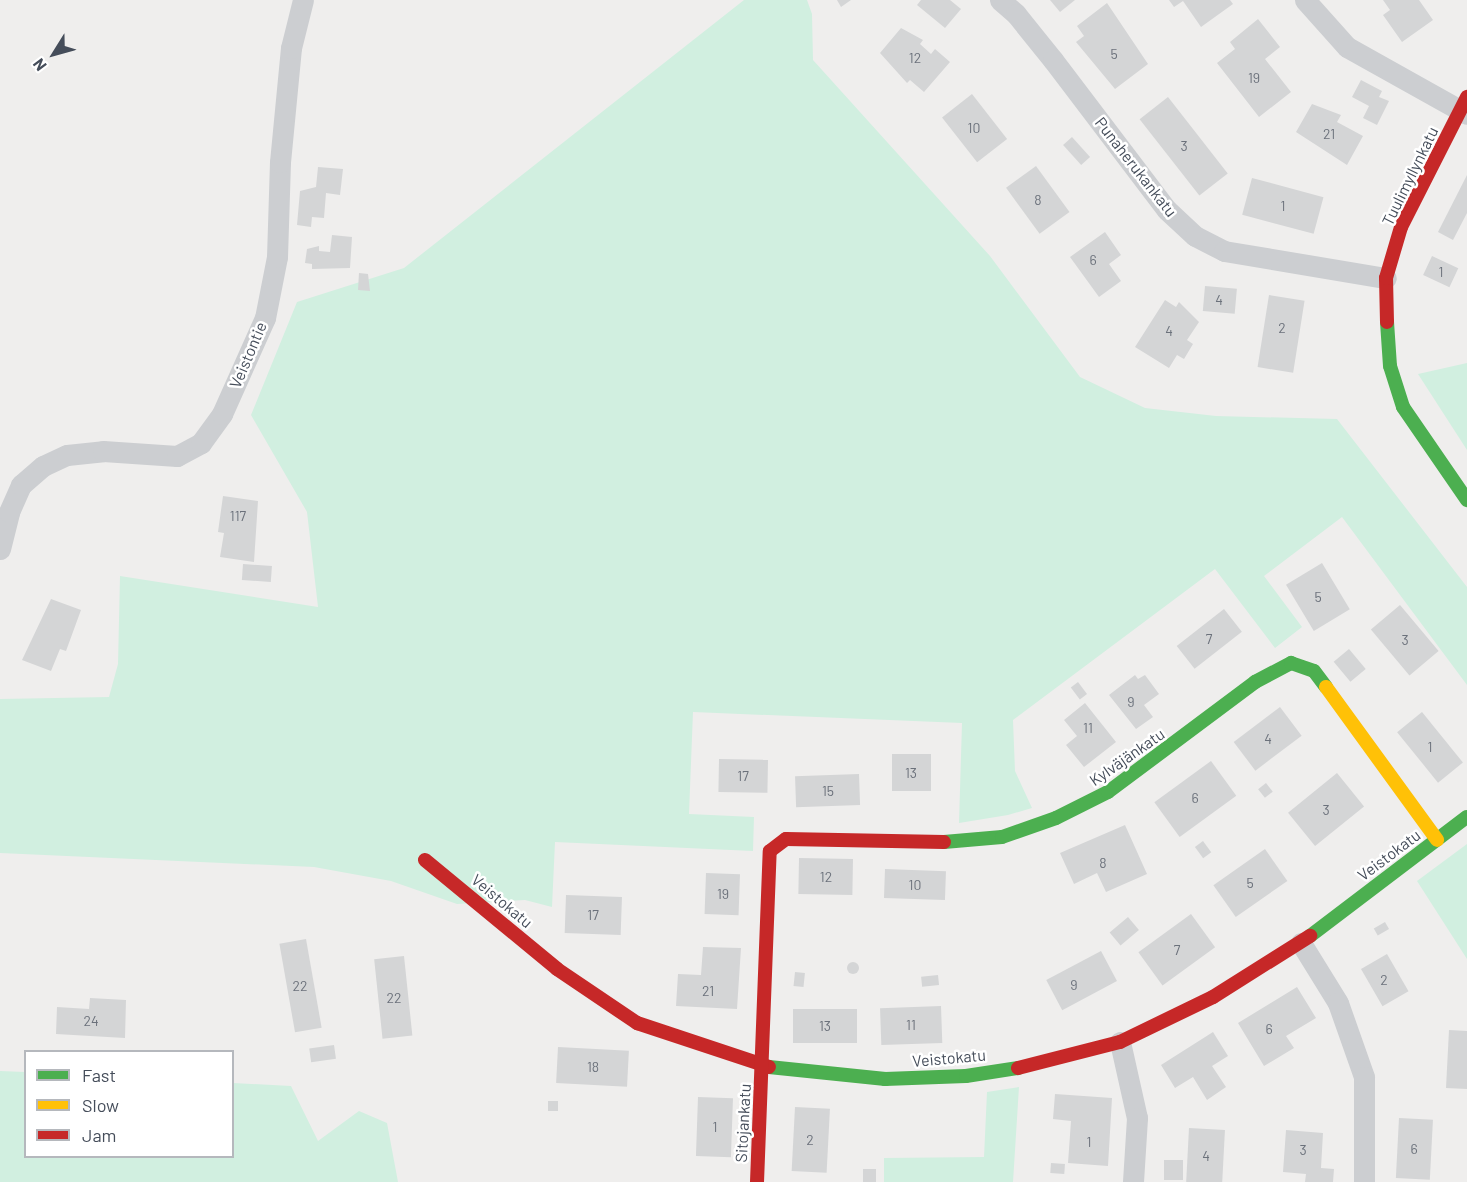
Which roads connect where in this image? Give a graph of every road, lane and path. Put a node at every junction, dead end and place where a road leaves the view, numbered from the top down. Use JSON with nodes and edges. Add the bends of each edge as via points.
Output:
{"nodes":[{"id":1,"x":303,"y":0,"type":"edge"},
{"id":2,"x":1000,"y":0,"type":"edge"},
{"id":3,"x":1305,"y":0,"type":"edge"},
{"id":4,"x":1465,"y":107,"type":"edge"},
{"id":5,"x":1386,"y":278,"type":"junction"},
{"id":6,"x":1467,"y":500,"type":"edge"},
{"id":7,"x":0,"y":549,"type":"edge"},
{"id":8,"x":1467,"y":817,"type":"edge"},
{"id":9,"x":1437,"y":840,"type":"junction"},
{"id":10,"x":425,"y":860,"type":"dead end"},
{"id":11,"x":1301,"y":943,"type":"junction"},
{"id":12,"x":1120,"y":1042,"type":"junction"},
{"id":13,"x":762,"y":1066,"type":"junction"},
{"id":14,"x":757,"y":1182,"type":"edge"},
{"id":15,"x":1133,"y":1182,"type":"edge"},
{"id":16,"x":1364,"y":1182,"type":"edge"}],
"edges":[{"from":1,"to":7,"type":"street","name":"Veistontie","via":[[291,48],[280,162],[277,257],[265,318],[222,414],[201,443],[177,456],[103,451],[68,455],[43,466],[21,485]]},
{"from":2,"to":5,"type":"street","name":"Punaherukankatu","via":[[1053,60],[1167,210],[1195,236],[1224,251]]},
{"from":3,"to":4,"type":"street","via":[[1347,47]]},
{"from":4,"to":5,"type":"street","name":"Tuulimyllynkatu","via":[[1401,227]]},
{"from":5,"to":6,"type":"street","name":"Tuulimyllynkatu","via":[[1390,366],[1402,407]]},
{"from":8,"to":9,"type":"street","name":"Veistokatu"},
{"from":9,"to":11,"type":"street","name":"Veistokatu"},
{"from":9,"to":13,"type":"street","name":"Kylväjänkatu","via":[[1314,671],[1291,663],[1256,681],[1108,792],[1056,818],[1002,837],[944,842],[786,839],[770,851]]},
{"from":10,"to":13,"type":"street","name":"Veistokatu","via":[[597,999],[637,1023]]},
{"from":11,"to":12,"type":"street","name":"Veistokatu","via":[[1213,997]]},
{"from":11,"to":16,"type":"street","via":[[1338,1003],[1364,1077]]},
{"from":12,"to":13,"type":"street","name":"Veistokatu","via":[[1031,1066],[966,1076],[885,1079]]},
{"from":12,"to":15,"type":"street","via":[[1137,1118]]},
{"from":13,"to":14,"type":"street","name":"Sitojankatu"}]}
